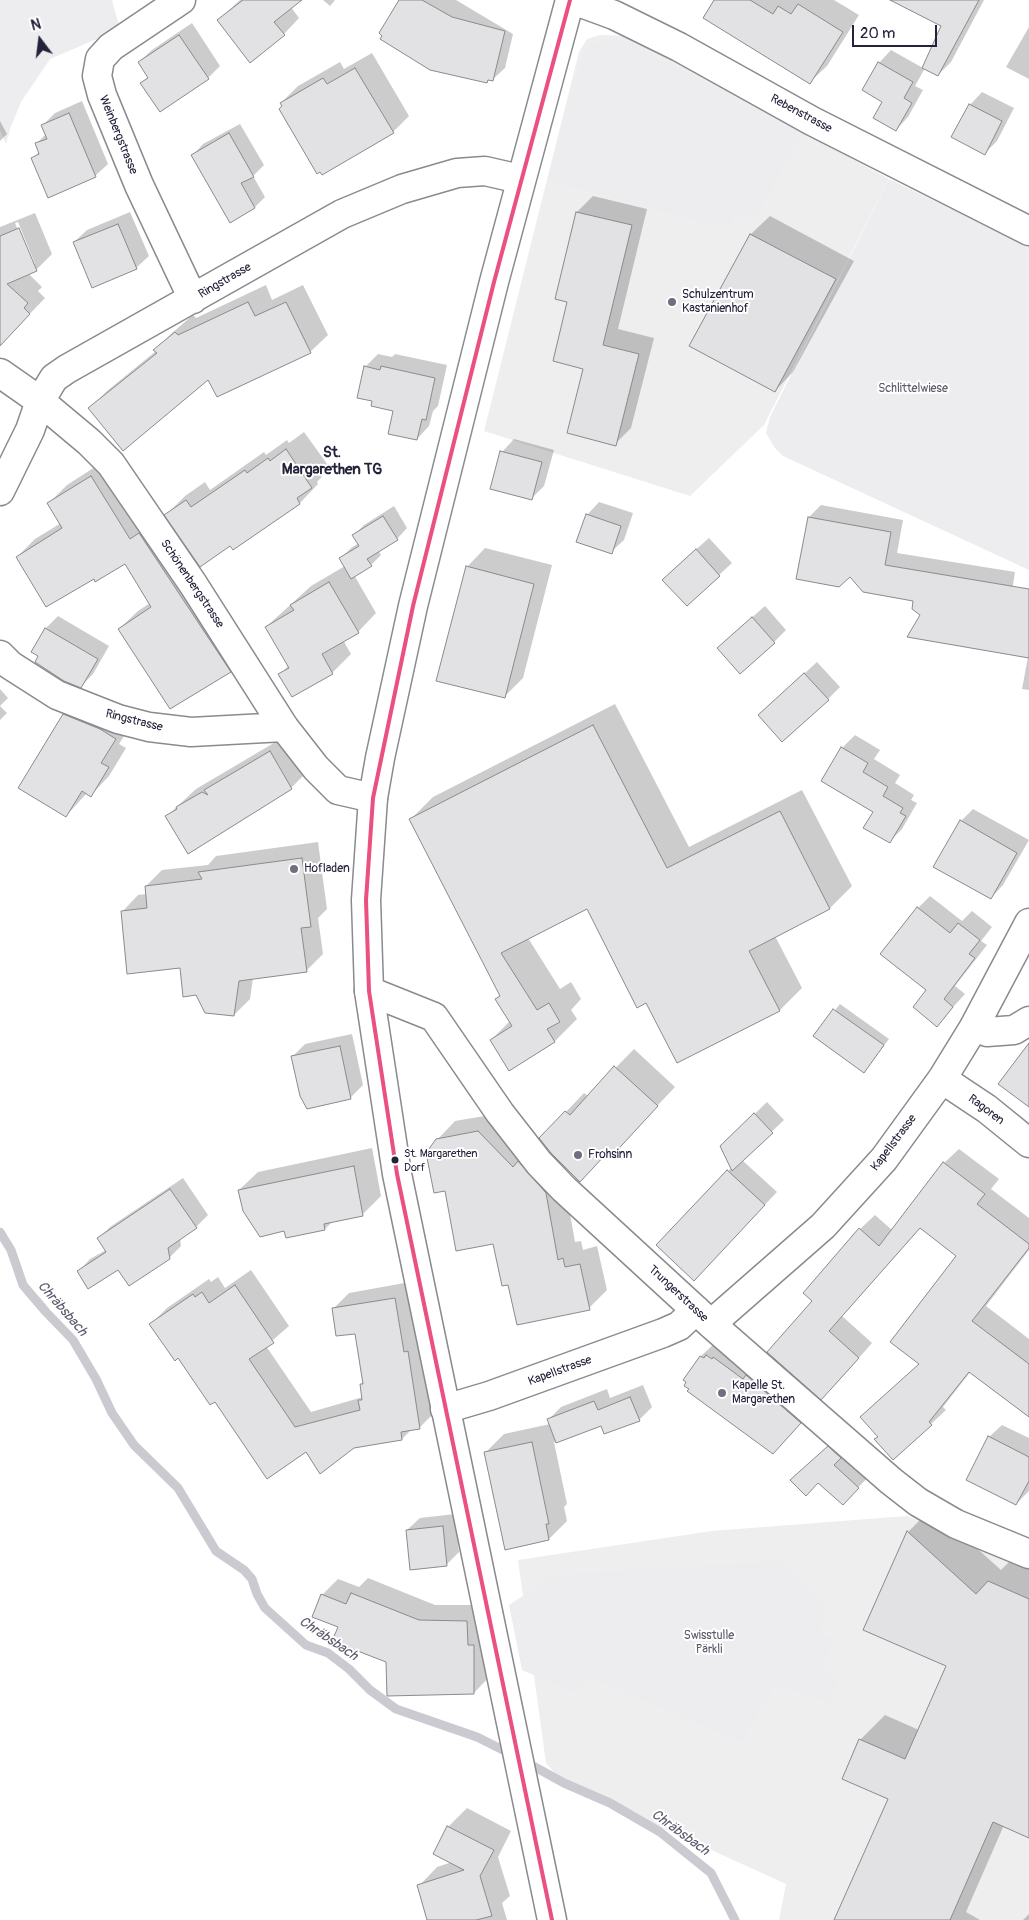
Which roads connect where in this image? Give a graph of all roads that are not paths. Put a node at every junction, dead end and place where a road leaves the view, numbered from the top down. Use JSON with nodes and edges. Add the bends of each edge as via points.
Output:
{"nodes":[{"id":1,"x":181,"y":0,"type":"edge"},
{"id":2,"x":572,"y":0,"type":"edge"},
{"id":3,"x":520,"y":180,"type":"junction"},
{"id":4,"x":1029,"y":231,"type":"edge"},
{"id":5,"x":192,"y":299,"type":"junction"},
{"id":6,"x":0,"y":373,"type":"edge"},
{"id":7,"x":40,"y":401,"type":"junction"},
{"id":8,"x":0,"y":491,"type":"edge"},
{"id":9,"x":0,"y":655,"type":"edge"},
{"id":10,"x":284,"y":727,"type":"junction"},
{"id":11,"x":373,"y":798,"type":"junction"},
{"id":12,"x":1029,"y":923,"type":"edge"},
{"id":13,"x":369,"y":991,"type":"junction"},
{"id":14,"x":1029,"y":1021,"type":"edge"},
{"id":15,"x":974,"y":1027,"type":"junction"},
{"id":16,"x":942,"y":1079,"type":"junction"},
{"id":17,"x":1029,"y":1143,"type":"edge"},
{"id":18,"x":704,"y":1317,"type":"junction"},
{"id":19,"x":445,"y":1409,"type":"junction"},
{"id":20,"x":1029,"y":1554,"type":"edge"},
{"id":21,"x":552,"y":1920,"type":"edge"}],
"edges":[{"from":1,"to":5,"type":"street","name":"Weinbergstrasse","via":[[111,47],[100,59],[97,76],[139,185]]},
{"from":2,"to":3,"type":"street"},
{"from":2,"to":4,"type":"street","name":"Rebenstrasse","via":[[614,15],[679,47],[812,120]]},
{"from":3,"to":5,"type":"street","name":"Ringstrasse","via":[[485,171],[458,173],[402,189],[342,214]]},
{"from":3,"to":11,"type":"street","via":[[414,606]]},
{"from":5,"to":7,"type":"street","name":"Ringstrasse","via":[[67,369],[54,378]]},
{"from":6,"to":7,"type":"street","name":"Schönenbergstrasse"},
{"from":7,"to":8,"type":"street","name":"Ringstrasse","via":[[30,430]]},
{"from":7,"to":10,"type":"street","name":"Schönenbergstrasse","via":[[111,464],[193,584]]},
{"from":9,"to":10,"type":"street","name":"Ringstrasse","via":[[57,695],[118,719],[149,727],[191,732]]},
{"from":10,"to":11,"type":"street","name":"Schönenbergstrasse","via":[[338,790]]},
{"from":11,"to":13,"type":"street","via":[[366,900]]},
{"from":12,"to":15,"type":"street","name":"Kapellstrasse"},
{"from":13,"to":18,"type":"street","name":"Trungerstrasse","via":[[434,1017],[539,1163]]},
{"from":13,"to":19,"type":"street","via":[[397,1174]]},
{"from":14,"to":15,"type":"street","via":[[1014,1030],[1005,1031],[986,1032]]},
{"from":15,"to":16,"type":"street","name":"Kapellstrasse"},
{"from":16,"to":17,"type":"street","name":"Ragoren"},
{"from":16,"to":18,"type":"street","name":"Kapellstrasse","via":[[884,1158],[824,1226]]},
{"from":18,"to":19,"type":"street","name":"Kapellstrasse"},
{"from":18,"to":20,"type":"street","name":"Trungerstrasse","via":[[918,1502],[956,1524]]},
{"from":19,"to":21,"type":"street"}]}
